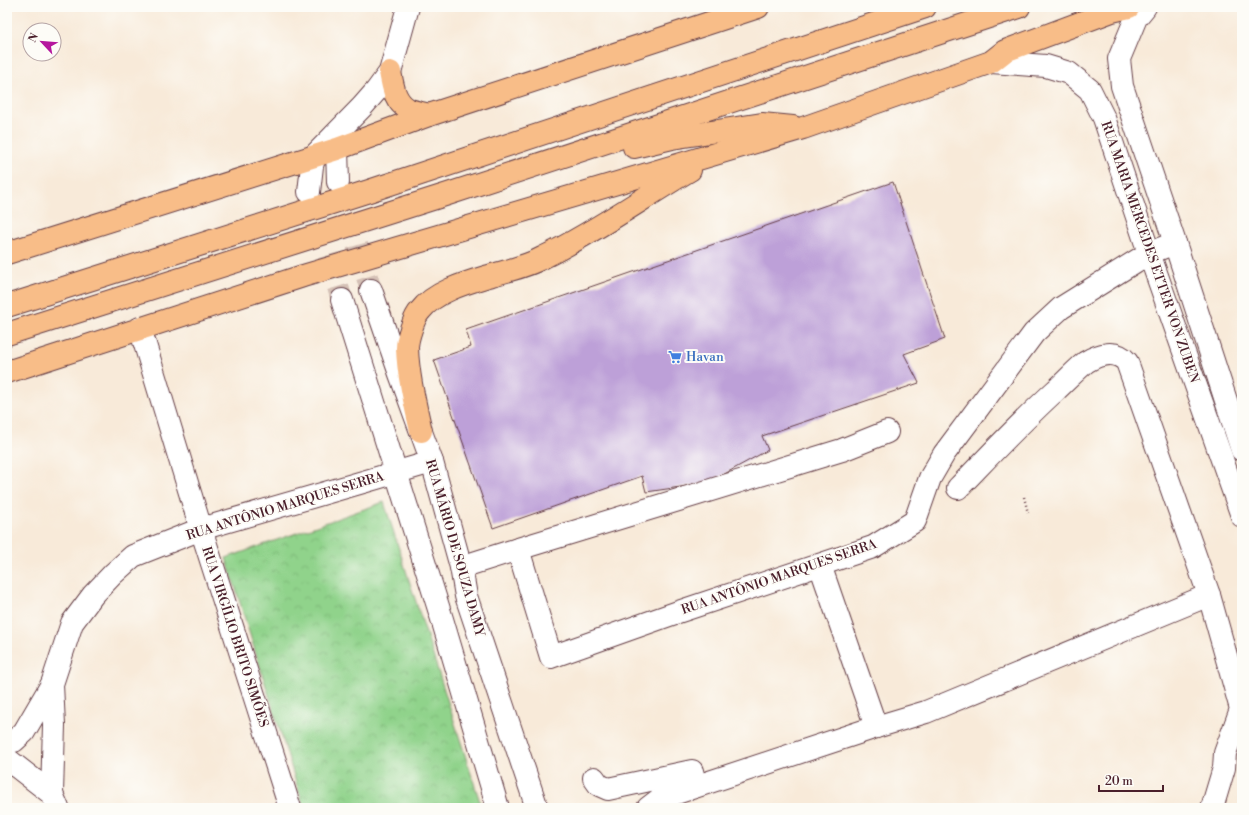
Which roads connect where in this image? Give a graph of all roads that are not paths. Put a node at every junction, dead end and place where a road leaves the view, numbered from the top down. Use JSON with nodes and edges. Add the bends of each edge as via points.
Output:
{"nodes":[{"id":1,"x":408,"y":7,"type":"edge"},
{"id":2,"x":758,"y":7,"type":"edge"},
{"id":3,"x":925,"y":7,"type":"edge"},
{"id":4,"x":1020,"y":7,"type":"edge"},
{"id":5,"x":1129,"y":7,"type":"edge"},
{"id":6,"x":1145,"y":7,"type":"edge"},
{"id":7,"x":991,"y":62,"type":"junction"},
{"id":8,"x":390,"y":72,"type":"junction"},
{"id":9,"x":430,"y":115,"type":"junction"},
{"id":10,"x":803,"y":128,"type":"junction"},
{"id":11,"x":336,"y":142,"type":"junction"},
{"id":12,"x":315,"y":155,"type":"junction"},
{"id":13,"x":338,"y":182,"type":"tunnel mouth"},
{"id":14,"x":309,"y":192,"type":"tunnel mouth"},
{"id":15,"x":448,"y":194,"type":"junction"},
{"id":16,"x":1175,"y":243,"type":"junction"},
{"id":17,"x":7,"y":253,"type":"edge"},
{"id":18,"x":1149,"y":253,"type":"junction"},
{"id":19,"x":371,"y":290,"type":"tunnel mouth"},
{"id":20,"x":342,"y":300,"type":"tunnel mouth"},
{"id":21,"x":7,"y":306,"type":"edge"},
{"id":22,"x":140,"y":328,"type":"junction"},
{"id":23,"x":7,"y":334,"type":"edge"},
{"id":24,"x":7,"y":372,"type":"edge"},
{"id":25,"x":421,"y":431,"type":"junction"},
{"id":26,"x":887,"y":432,"type":"dead end"},
{"id":27,"x":1242,"y":450,"type":"edge"},
{"id":28,"x":432,"y":462,"type":"junction"},
{"id":29,"x":396,"y":473,"type":"junction"},
{"id":30,"x":958,"y":488,"type":"dead end"},
{"id":31,"x":1242,"y":516,"type":"edge"},
{"id":32,"x":201,"y":529,"type":"junction"},
{"id":33,"x":518,"y":549,"type":"junction"},
{"id":34,"x":820,"y":565,"type":"junction"},
{"id":35,"x":461,"y":567,"type":"junction"},
{"id":36,"x":1209,"y":595,"type":"junction"},
{"id":37,"x":442,"y":619,"type":"junction"},
{"id":38,"x":52,"y":684,"type":"junction"},
{"id":39,"x":876,"y":726,"type":"junction"},
{"id":40,"x":7,"y":743,"type":"edge"},
{"id":41,"x":7,"y":759,"type":"edge"},
{"id":42,"x":594,"y":778,"type":"dead end"},
{"id":43,"x":696,"y":786,"type":"junction"},
{"id":44,"x":55,"y":801,"type":"edge"},
{"id":45,"x":658,"y":805,"type":"edge"},
{"id":46,"x":290,"y":808,"type":"edge"},
{"id":47,"x":498,"y":808,"type":"edge"},
{"id":48,"x":537,"y":808,"type":"edge"},
{"id":49,"x":1212,"y":808,"type":"edge"}],
"edges":[{"from":1,"to":8,"type":"street"},
{"from":2,"to":9,"type":"main road"},
{"from":3,"to":21,"type":"main road","via":[[369,191]]},
{"from":4,"to":15,"type":"main road"},
{"from":5,"to":7,"type":"main road","via":[[1005,51]]},
{"from":6,"to":16,"type":"street","name":"RUA MARIA MERCEDES ETTER VON ZUBEN","via":[[1136,18],[1119,59],[1122,86]]},
{"from":7,"to":10,"type":"main road"},
{"from":7,"to":18,"type":"street","name":"RUA MARIA MERCEDES ETTER VON ZUBEN","via":[[1046,66],[1069,73],[1090,90],[1104,118]]},
{"from":8,"to":9,"type":"main road","via":[[398,101],[408,109]]},
{"from":8,"to":11,"type":"street"},
{"from":9,"to":11,"type":"main road"},
{"from":10,"to":15,"type":"main road","via":[[762,124],[672,138]]},
{"from":10,"to":22,"type":"main road","via":[[311,274]]},
{"from":10,"to":25,"type":"main road","via":[[732,152],[690,170],[605,224],[543,258],[467,283],[434,298],[419,311],[411,328],[407,346]]},
{"from":11,"to":12,"type":"main road"},
{"from":11,"to":13,"type":"street"},
{"from":12,"to":14,"type":"street"},
{"from":12,"to":17,"type":"main road"},
{"from":15,"to":23,"type":"main road"},
{"from":16,"to":18,"type":"street","name":"RUA ANTÔNIO MARQUES SERRA"},
{"from":16,"to":27,"type":"street","name":"RUA MARIA MERCEDES ETTER VON ZUBEN"},
{"from":18,"to":31,"type":"street","name":"RUA MARIA MERCEDES ETTER VON ZUBEN"},
{"from":18,"to":34,"type":"street","name":"RUA ANTÔNIO MARQUES SERRA","via":[[1061,308],[1034,333],[944,454],[930,478],[914,522],[872,547]]},
{"from":19,"to":25,"type":"street","name":"RUA MÁRIO DE SOUZA DAMY"},
{"from":20,"to":29,"type":"street"},
{"from":22,"to":24,"type":"main road"},
{"from":22,"to":32,"type":"street","name":"RUA VIRGÍLIO BRITO SIMÕES"},
{"from":25,"to":28,"type":"street","name":"RUA MÁRIO DE SOUZA DAMY"},
{"from":26,"to":33,"type":"street","via":[[842,450]]},
{"from":28,"to":29,"type":"street","name":"RUA ANTÔNIO MARQUES SERRA"},
{"from":28,"to":35,"type":"street","name":"RUA MÁRIO DE SOUZA DAMY"},
{"from":29,"to":32,"type":"street","name":"RUA ANTÔNIO MARQUES SERRA"},
{"from":29,"to":37,"type":"street"},
{"from":30,"to":36,"type":"street","via":[[1003,440],[1086,362],[1105,354],[1123,356]]},
{"from":32,"to":38,"type":"street","name":"RUA ANTÔNIO MARQUES SERRA","via":[[133,556],[112,574],[72,623]]},
{"from":32,"to":46,"type":"street","name":"RUA VIRGÍLIO BRITO SIMÕES"},
{"from":33,"to":34,"type":"street","name":"RUA ANTÔNIO MARQUES SERRA","via":[[551,656]]},
{"from":33,"to":35,"type":"street"},
{"from":34,"to":39,"type":"street"},
{"from":35,"to":37,"type":"street"},
{"from":35,"to":48,"type":"street","name":"RUA MÁRIO DE SOUZA DAMY","via":[[466,596]]},
{"from":36,"to":39,"type":"street","via":[[926,712]]},
{"from":36,"to":49,"type":"street","via":[[1241,709],[1225,753],[1224,768]]},
{"from":37,"to":47,"type":"street"},
{"from":38,"to":40,"type":"street","via":[[24,732],[14,741]]},
{"from":38,"to":44,"type":"street","name":"RUA ANTÔNIO MARQUES SERRA"},
{"from":39,"to":43,"type":"street"},
{"from":41,"to":44,"type":"street"},
{"from":42,"to":43,"type":"street","via":[[599,786],[608,789],[692,771]]},
{"from":43,"to":45,"type":"street"}]}
